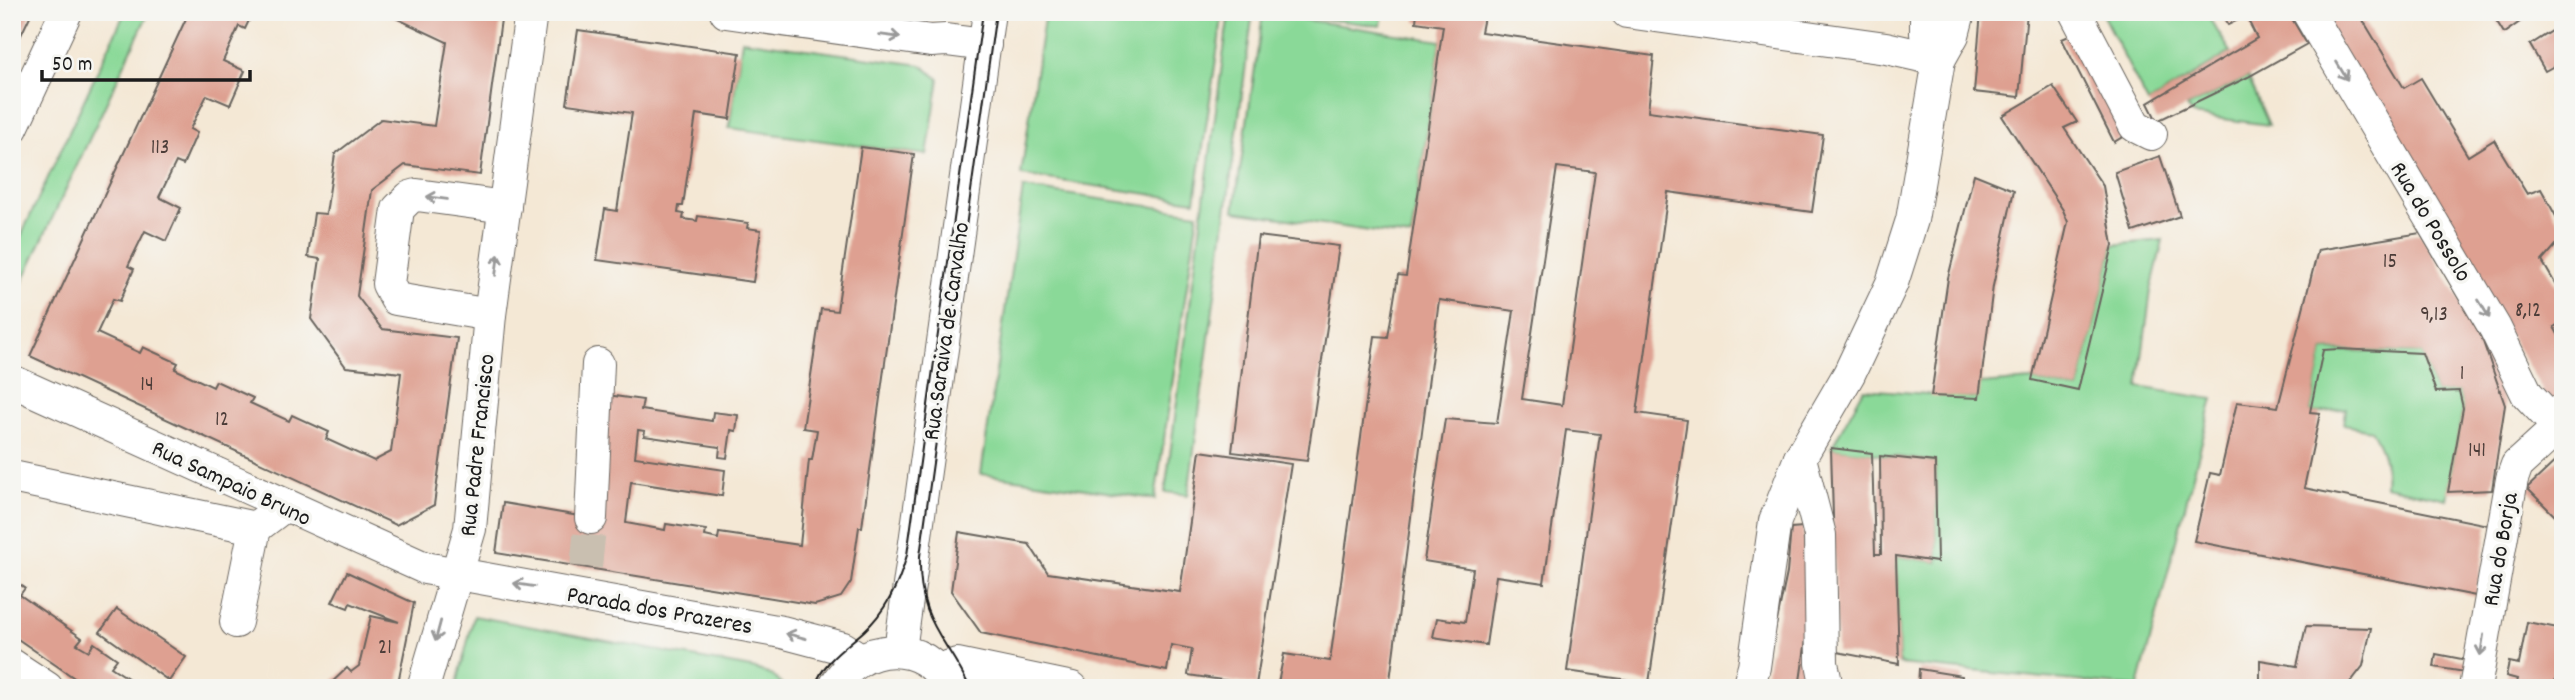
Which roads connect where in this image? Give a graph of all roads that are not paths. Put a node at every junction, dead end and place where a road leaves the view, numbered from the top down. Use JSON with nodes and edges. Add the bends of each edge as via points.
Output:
{"nodes":[{"id":1,"x":66,"y":12,"type":"edge"},
{"id":2,"x":531,"y":12,"type":"edge"},
{"id":3,"x":726,"y":12,"type":"edge"},
{"id":4,"x":989,"y":12,"type":"edge"},
{"id":5,"x":1627,"y":12,"type":"edge"},
{"id":6,"x":1926,"y":12,"type":"edge"},
{"id":7,"x":1959,"y":12,"type":"edge"},
{"id":8,"x":2075,"y":12,"type":"edge"},
{"id":9,"x":2308,"y":12,"type":"edge"},
{"id":10,"x":985,"y":45,"type":"junction"},
{"id":11,"x":1939,"y":60,"type":"junction"},
{"id":12,"x":12,"y":128,"type":"edge"},
{"id":13,"x":2151,"y":134,"type":"dead end"},
{"id":14,"x":505,"y":207,"type":"junction"},
{"id":15,"x":489,"y":314,"type":"junction"},
{"id":16,"x":598,"y":364,"type":"dead end"},
{"id":17,"x":12,"y":381,"type":"edge"},
{"id":18,"x":2561,"y":427,"type":"edge"},
{"id":19,"x":1800,"y":458,"type":"junction"},
{"id":20,"x":12,"y":477,"type":"edge"},
{"id":21,"x":284,"y":506,"type":"junction"},
{"id":22,"x":592,"y":518,"type":"tunnel mouth"},
{"id":23,"x":255,"y":528,"type":"junction"},
{"id":24,"x":455,"y":574,"type":"junction"},
{"id":25,"x":236,"y":622,"type":"dead end"},
{"id":26,"x":900,"y":650,"type":"junction"},
{"id":27,"x":860,"y":659,"type":"junction"},
{"id":28,"x":12,"y":665,"type":"edge"},
{"id":29,"x":943,"y":679,"type":"edge"},
{"id":30,"x":47,"y":688,"type":"edge"},
{"id":31,"x":423,"y":688,"type":"edge"},
{"id":32,"x":834,"y":688,"type":"edge"},
{"id":33,"x":1072,"y":688,"type":"edge"},
{"id":34,"x":1748,"y":688,"type":"edge"},
{"id":35,"x":1826,"y":688,"type":"edge"},
{"id":36,"x":2475,"y":688,"type":"edge"}],
"edges":[{"from":1,"to":12,"type":"street"},
{"from":2,"to":14,"type":"street","name":"Rua Padre Francisco"},
{"from":3,"to":10,"type":"street","one_way":true},
{"from":4,"to":10,"type":"street","name":"Rua Saraiva de Carvalho"},
{"from":5,"to":11,"type":"street","via":[[1886,48]]},
{"from":6,"to":11,"type":"street","via":[[1926,34]]},
{"from":7,"to":11,"type":"street"},
{"from":8,"to":13,"type":"street","via":[[2135,126]]},
{"from":9,"to":18,"type":"street","name":"Rua do Possolo","one_way":true,"via":[[2495,328],[2527,394]]},
{"from":10,"to":26,"type":"street","name":"Rua Saraiva de Carvalho"},
{"from":11,"to":19,"type":"street","via":[[1912,220],[1892,283],[1849,374]]},
{"from":15,"to":14,"type":"street","name":"Rua Padre Francisco","one_way":true},
{"from":14,"to":15,"type":"street","one_way":true,"via":[[417,195],[398,209],[388,284],[396,299]]},
{"from":15,"to":24,"type":"street","name":"Rua Padre Francisco","via":[[470,528]]},
{"from":16,"to":22,"type":"street"},
{"from":17,"to":21,"type":"street","name":"Rua Sampaio Bruno"},
{"from":18,"to":36,"type":"street","name":"Rua do Borja","one_way":true,"via":[[2517,465],[2512,479]]},
{"from":19,"to":34,"type":"street","via":[[1775,521]]},
{"from":19,"to":35,"type":"street","via":[[1820,534]]},
{"from":20,"to":23,"type":"street"},
{"from":21,"to":23,"type":"street"},
{"from":21,"to":24,"type":"street","name":"Rua Sampaio Bruno","via":[[425,568]]},
{"from":23,"to":25,"type":"street"},
{"from":27,"to":24,"type":"street","name":"Parada dos Prazeres","one_way":true,"via":[[843,648],[584,581]]},
{"from":24,"to":31,"type":"street","name":"Rua Padre Francisco","one_way":true},
{"from":26,"to":27,"type":"street"},
{"from":26,"to":29,"type":"street","via":[[914,654]]},
{"from":27,"to":32,"type":"street","via":[[848,667]]},
{"from":28,"to":30,"type":"street"},
{"from":29,"to":33,"type":"street","via":[[957,664]]}]}
